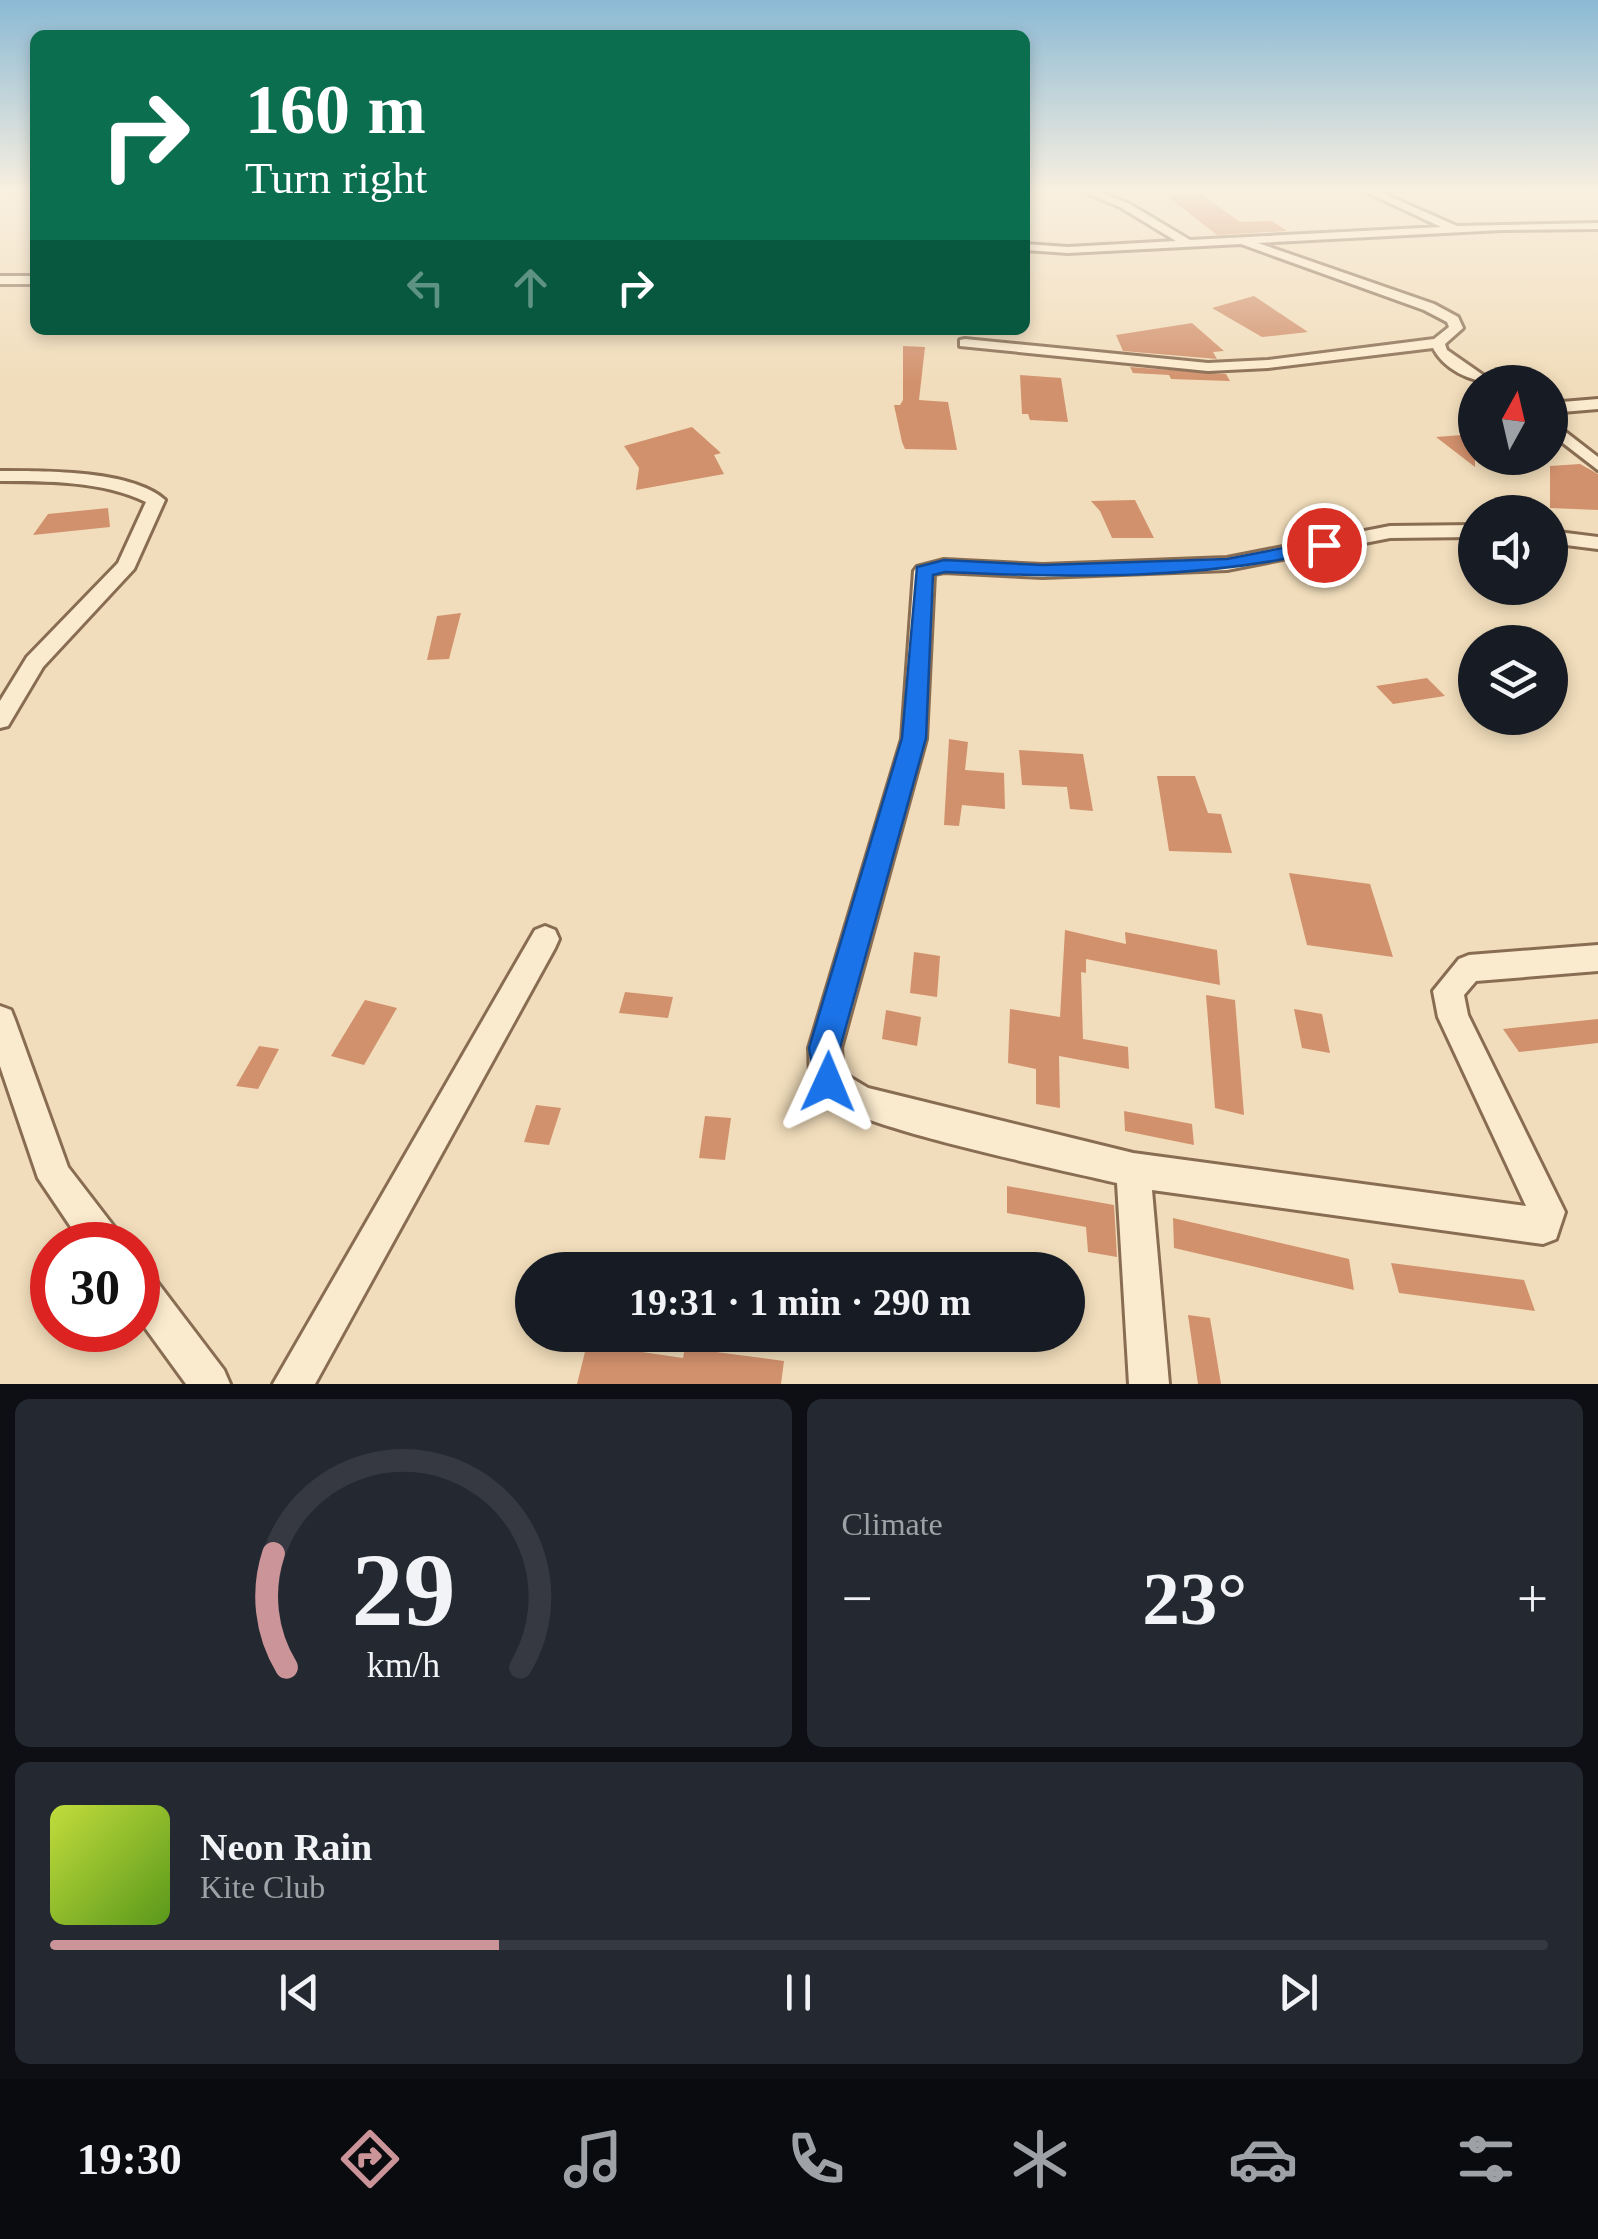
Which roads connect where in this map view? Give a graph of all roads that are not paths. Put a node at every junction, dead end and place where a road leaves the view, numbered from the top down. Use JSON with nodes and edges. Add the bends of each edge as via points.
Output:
{"nodes":[{"id":1,"x":1279,"y":255,"type":"edge"},
{"id":2,"x":0,"y":280,"type":"edge"},
{"id":3,"x":30,"y":280,"type":"edge"},
{"id":4,"x":965,"y":343,"type":"dead end"},
{"id":5,"x":1438,"y":343,"type":"junction"},
{"id":6,"x":1458,"y":367,"type":"edge"},
{"id":7,"x":1598,"y":404,"type":"edge"},
{"id":8,"x":1568,"y":406,"type":"edge"},
{"id":9,"x":1568,"y":440,"type":"edge"},
{"id":10,"x":1598,"y":466,"type":"edge"},
{"id":11,"x":0,"y":476,"type":"edge"},
{"id":12,"x":1458,"y":530,"type":"edge"},
{"id":13,"x":1568,"y":540,"type":"edge"},
{"id":14,"x":1598,"y":543,"type":"edge"},
{"id":15,"x":0,"y":720,"type":"edge"},
{"id":16,"x":545,"y":939,"type":"dead end"},
{"id":17,"x":1598,"y":958,"type":"edge"},
{"id":18,"x":0,"y":1020,"type":"edge"},
{"id":19,"x":1132,"y":1170,"type":"junction"},
{"id":20,"x":88,"y":1222,"type":"edge"},
{"id":21,"x":160,"y":1317,"type":"edge"},
{"id":22,"x":210,"y":1384,"type":"edge"},
{"id":23,"x":294,"y":1384,"type":"edge"},
{"id":24,"x":1149,"y":1384,"type":"edge"}],
"edges":[{"from":1,"to":5,"type":"street","via":[[1454,320],[1456,328]]},
{"from":2,"to":3,"type":"street"},
{"from":4,"to":5,"type":"street","via":[[1208,366]]},
{"from":5,"to":6,"type":"street"},
{"from":7,"to":8,"type":"street"},
{"from":9,"to":10,"type":"street"},
{"from":11,"to":15,"type":"street","via":[[139,490],[156,500],[127,566],[35,662]]},
{"from":12,"to":19,"type":"street","via":[[1390,532],[1227,564],[924,571],[914,738],[824,1048],[828,1082],[862,1103]]},
{"from":13,"to":14,"type":"street"},
{"from":16,"to":23,"type":"street"},
{"from":17,"to":19,"type":"street","via":[[1469,968],[1448,990],[1453,1017],[1547,1212],[1543,1226]]},
{"from":18,"to":20,"type":"street","via":[[55,1178]]},
{"from":19,"to":24,"type":"street"},
{"from":21,"to":22,"type":"street"}]}
